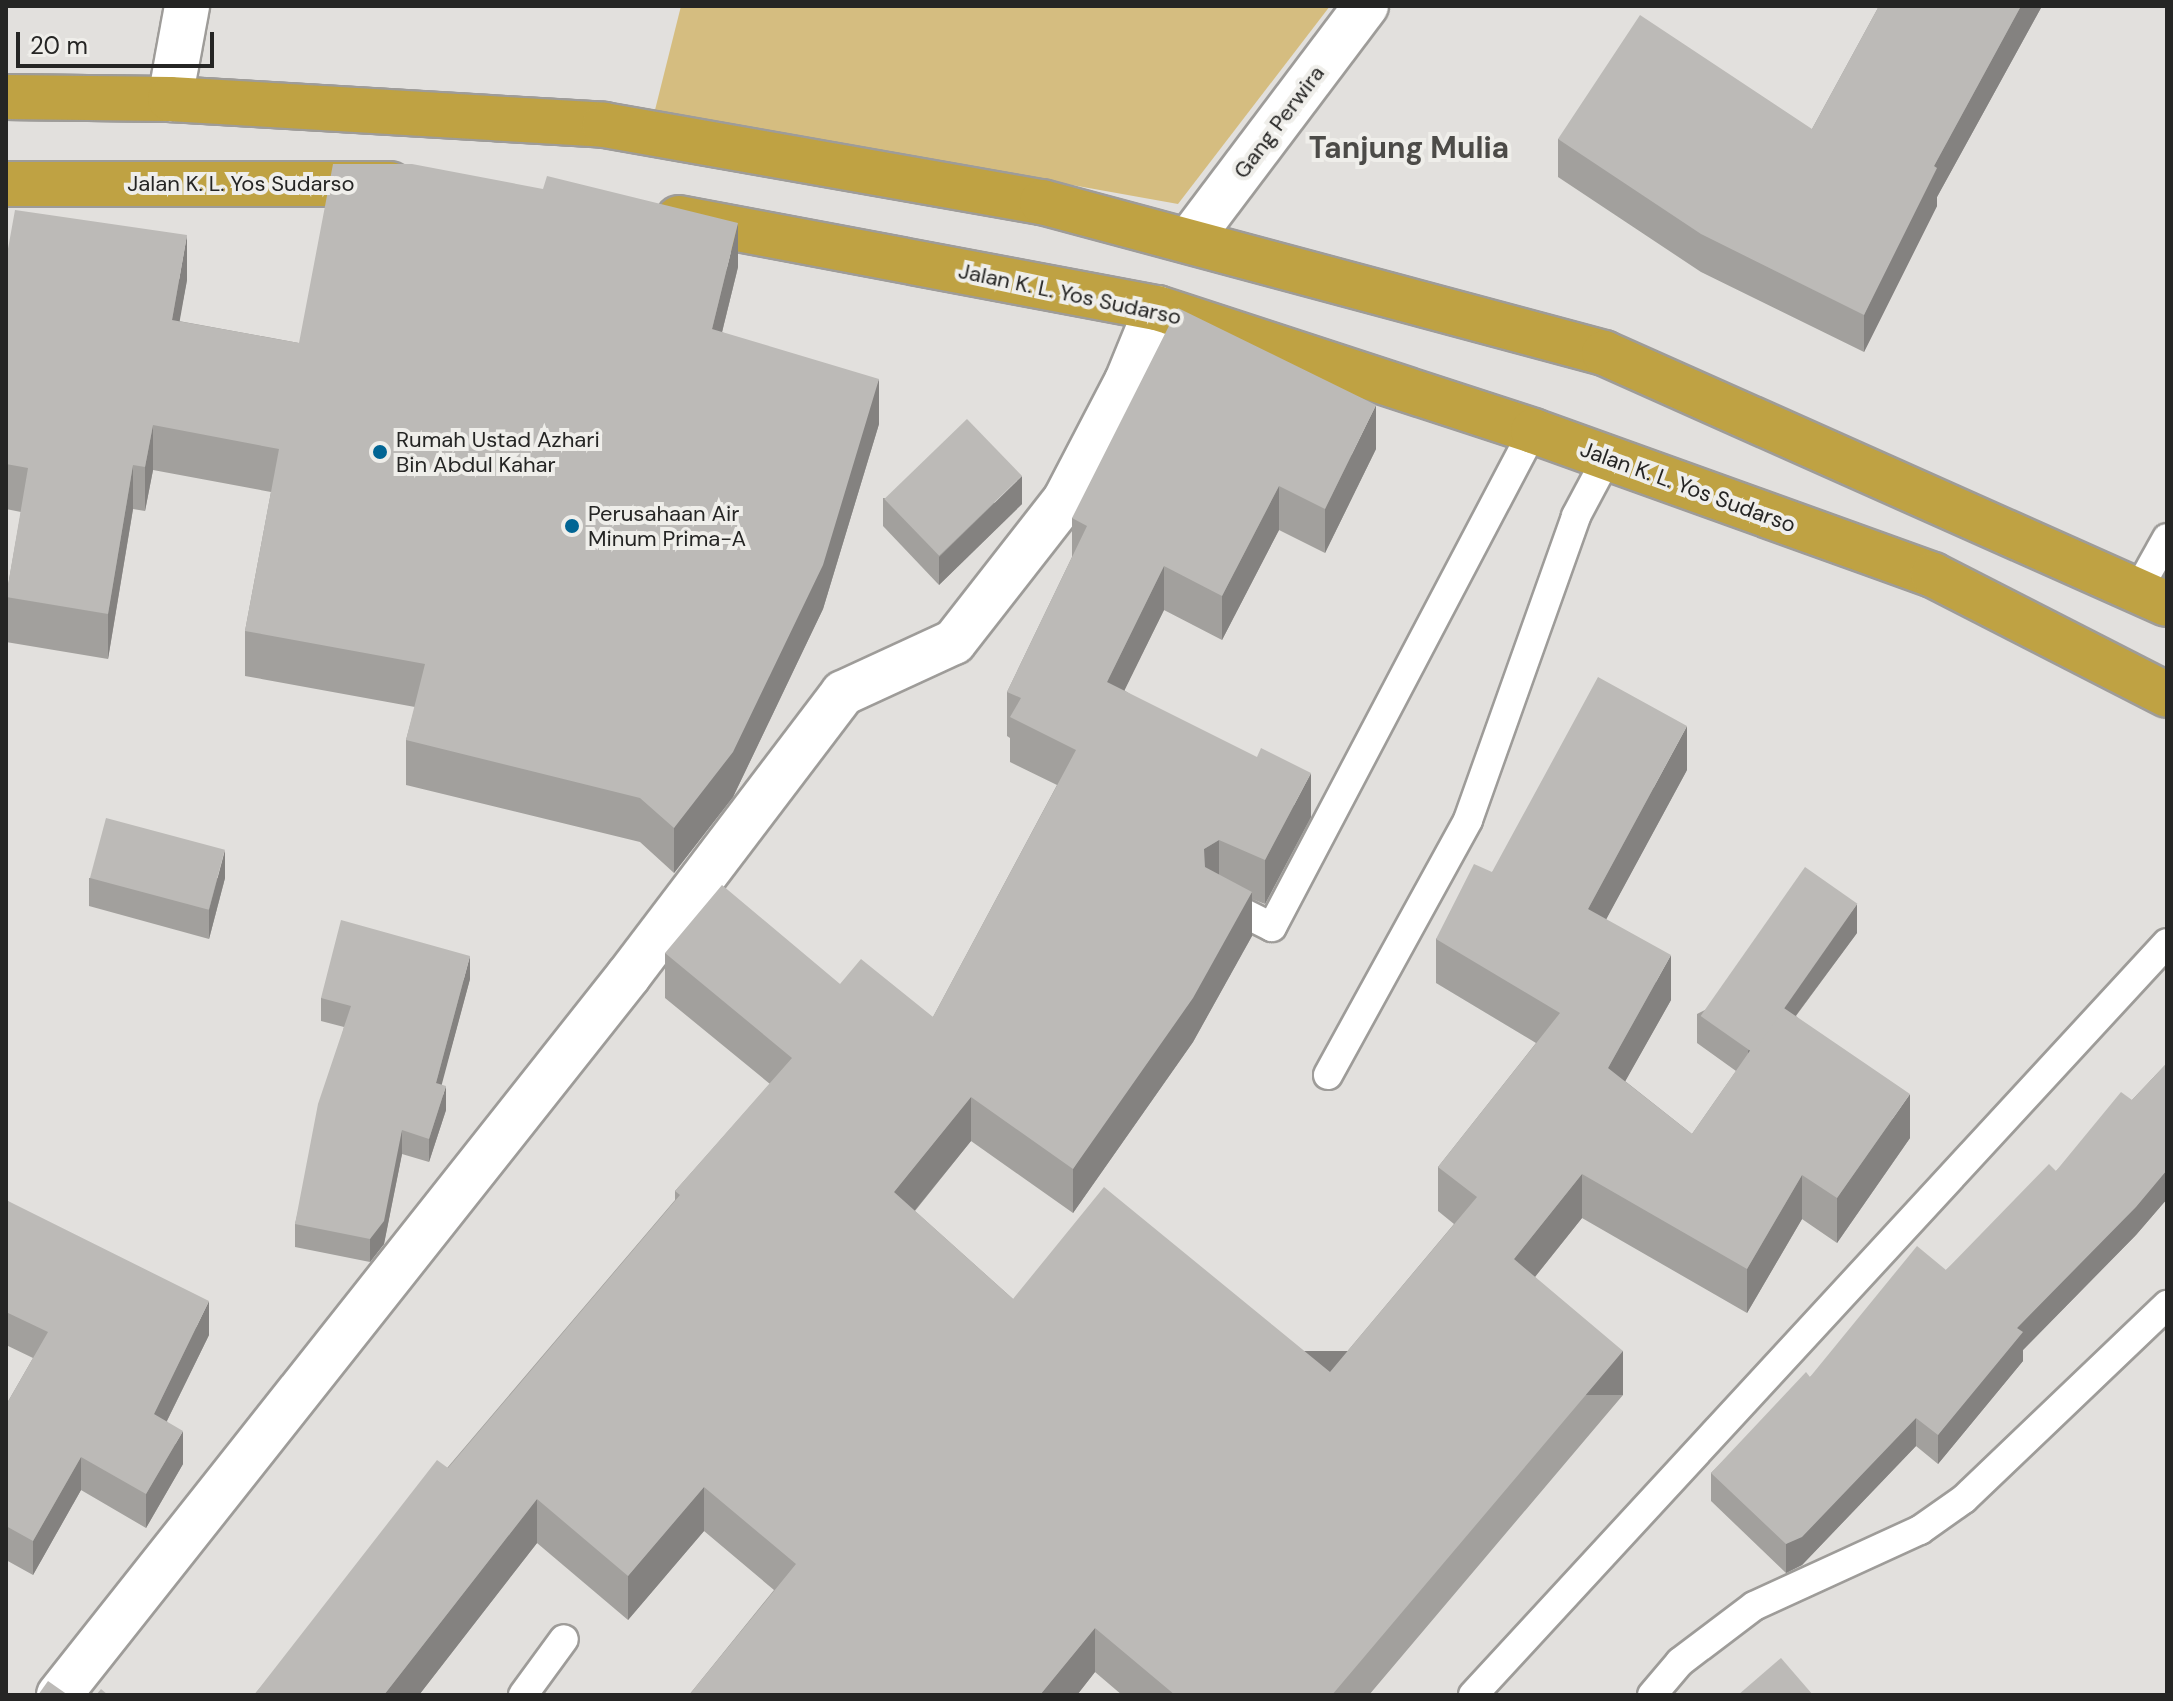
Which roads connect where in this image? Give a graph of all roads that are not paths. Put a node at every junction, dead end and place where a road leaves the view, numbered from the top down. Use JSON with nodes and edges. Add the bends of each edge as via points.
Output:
{"nodes":[{"id":1,"x":187,"y":6,"type":"edge"},
{"id":2,"x":1366,"y":6,"type":"edge"},
{"id":3,"x":6,"y":97,"type":"edge"},
{"id":4,"x":170,"y":99,"type":"junction"},
{"id":5,"x":6,"y":184,"type":"edge"},
{"id":6,"x":437,"y":184,"type":"edge"},
{"id":7,"x":642,"y":211,"type":"edge"},
{"id":8,"x":1191,"y":238,"type":"junction"},
{"id":9,"x":1157,"y":308,"type":"junction"},
{"id":10,"x":1533,"y":431,"type":"junction"},
{"id":11,"x":1607,"y":458,"type":"junction"},
{"id":12,"x":2167,"y":538,"type":"edge"},
{"id":13,"x":2153,"y":596,"type":"edge"},
{"id":14,"x":2167,"y":695,"type":"edge"},
{"id":15,"x":1219,"y":901,"type":"edge"},
{"id":16,"x":2167,"y":943,"type":"edge"},
{"id":17,"x":1328,"y":1075,"type":"dead end"},
{"id":18,"x":2167,"y":1305,"type":"edge"},
{"id":19,"x":564,"y":1639,"type":"dead end"},
{"id":20,"x":59,"y":1695,"type":"edge"},
{"id":21,"x":523,"y":1695,"type":"edge"},
{"id":22,"x":1473,"y":1695,"type":"edge"},
{"id":23,"x":1652,"y":1695,"type":"edge"}],
"edges":[{"from":1,"to":4,"type":"street"},
{"from":2,"to":8,"type":"street","name":"Gang Perwira"},
{"from":3,"to":4,"type":"highway"},
{"from":4,"to":8,"type":"highway","via":[[604,125],[1042,202]]},
{"from":5,"to":6,"type":"highway","name":"Jalan K. L. Yos Sudarso"},
{"from":7,"to":9,"type":"highway","name":"Jalan K. L. Yos Sudarso"},
{"from":8,"to":13,"type":"highway","via":[[1604,353]]},
{"from":9,"to":10,"type":"highway","name":"Jalan K. L. Yos Sudarso"},
{"from":9,"to":20,"type":"street","via":[[1127,381],[1065,500],[954,642],[843,693],[629,975]]},
{"from":10,"to":11,"type":"highway","name":"Jalan K. L. Yos Sudarso"},
{"from":10,"to":15,"type":"lane","via":[[1272,927]]},
{"from":11,"to":14,"type":"highway","name":"Jalan K. L. Yos Sudarso","via":[[1933,575]]},
{"from":11,"to":17,"type":"lane","via":[[1576,516],[1468,820]]},
{"from":12,"to":13,"type":"lane"},
{"from":16,"to":22,"type":"lane"},
{"from":18,"to":23,"type":"lane","via":[[1964,1499],[1920,1530],[1754,1606],[1680,1662]]},
{"from":19,"to":21,"type":"lane"}]}
